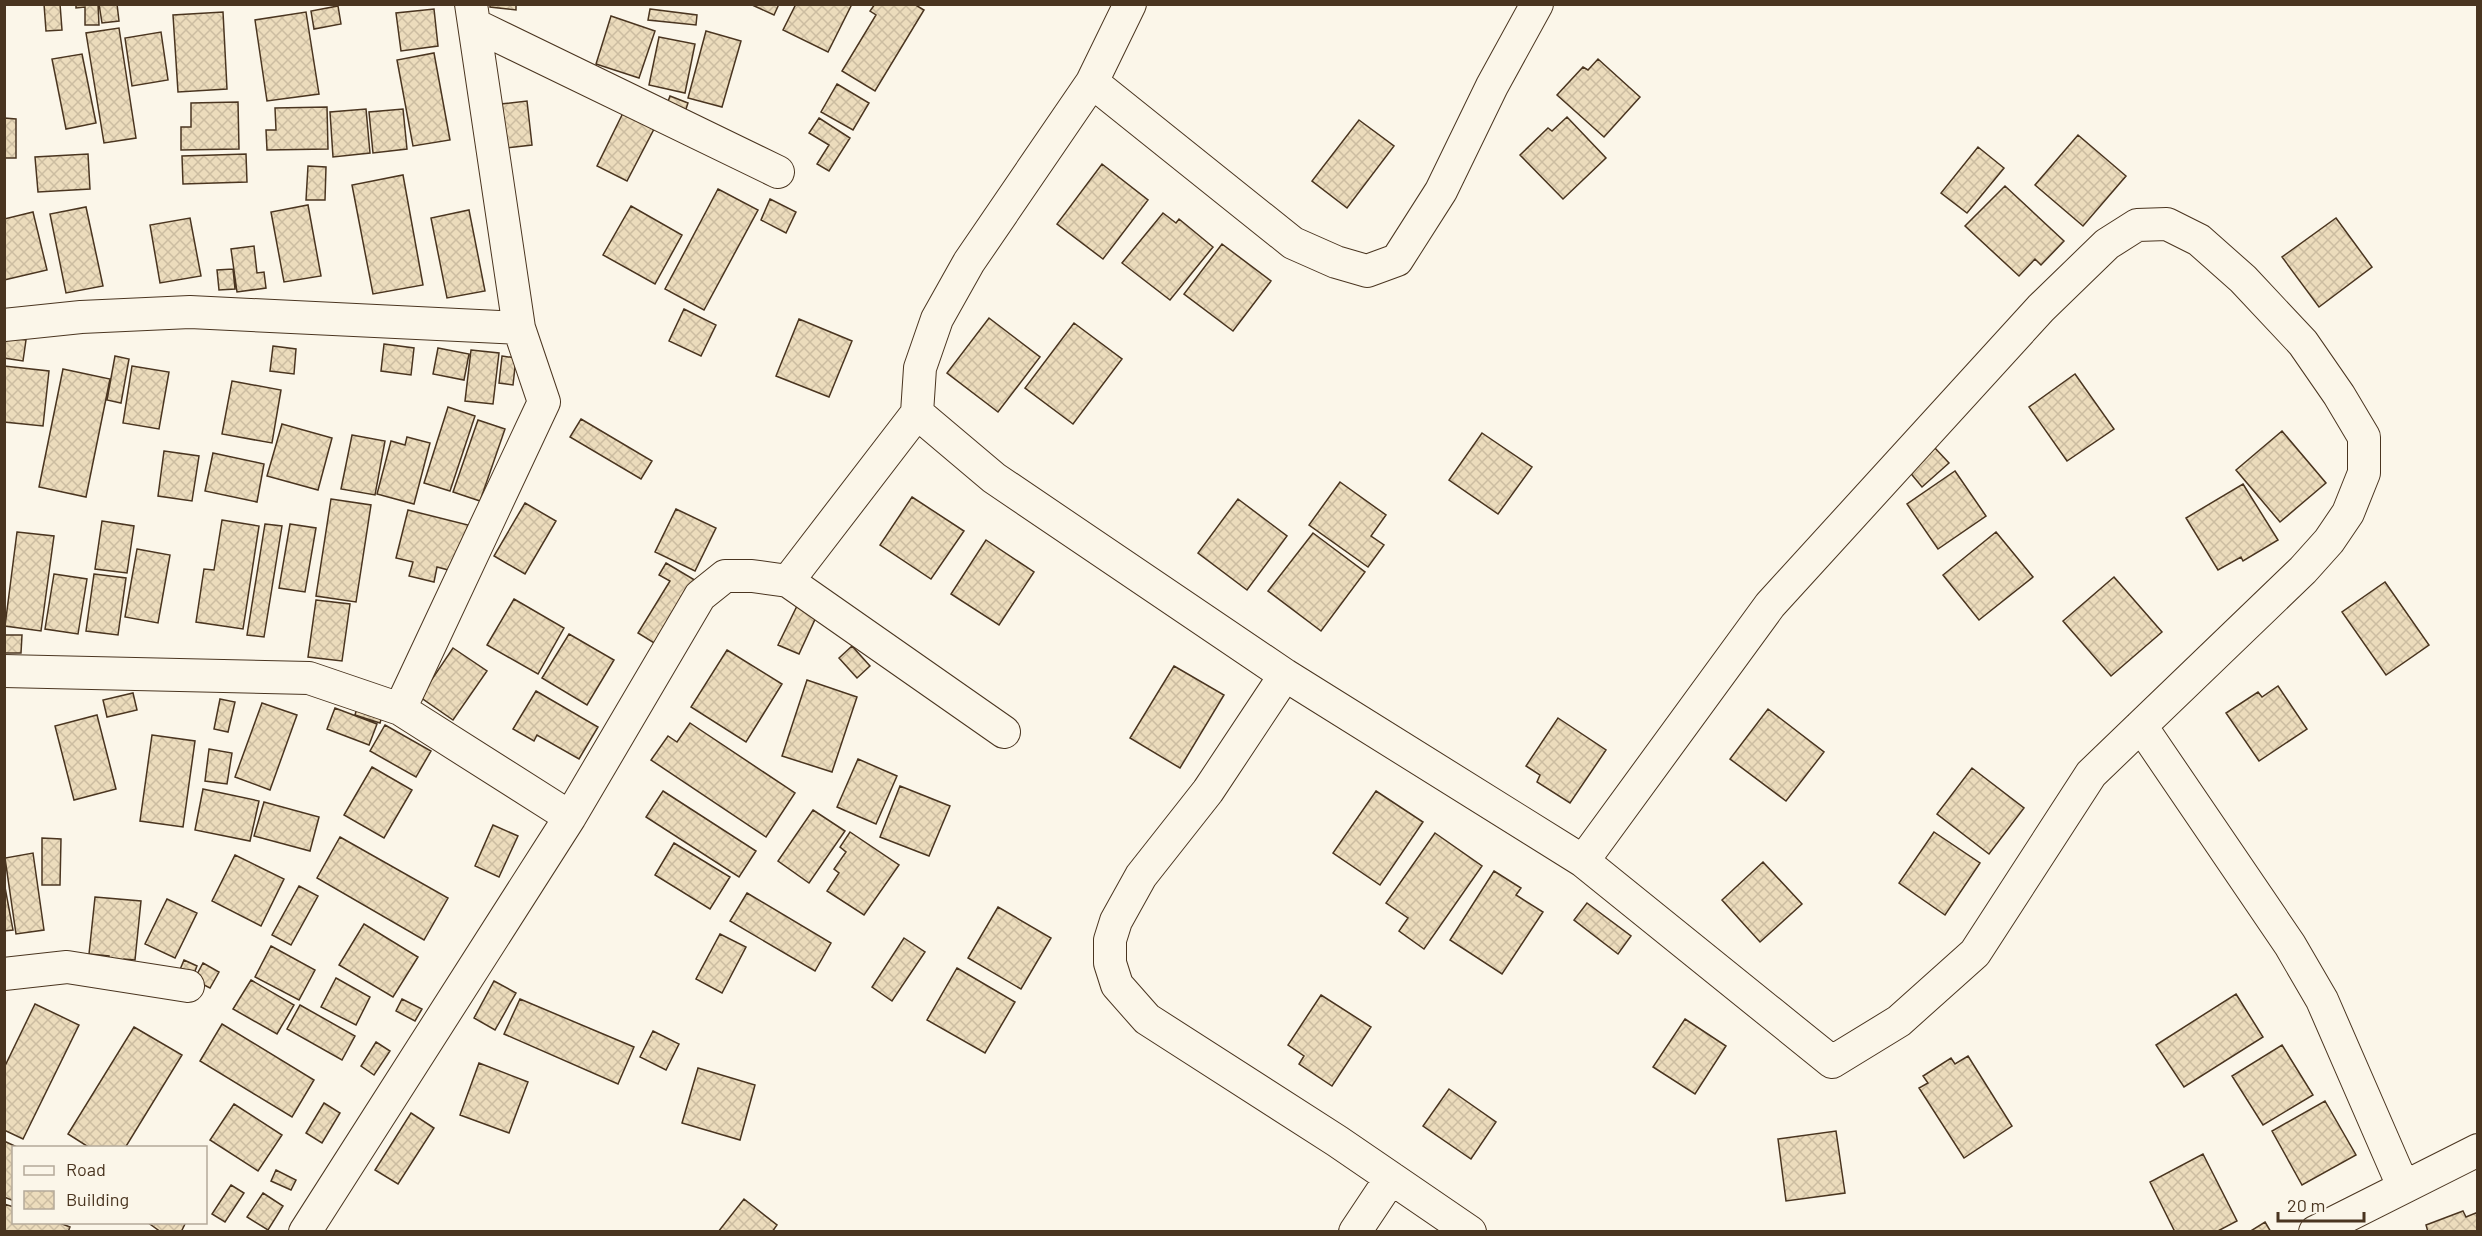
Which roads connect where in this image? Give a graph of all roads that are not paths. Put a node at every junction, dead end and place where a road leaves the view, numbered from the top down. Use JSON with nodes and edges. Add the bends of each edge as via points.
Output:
{"nodes":[{"id":1,"x":1130,"y":4,"type":"edge"},
{"id":2,"x":1537,"y":4,"type":"edge"},
{"id":3,"x":473,"y":15,"type":"edge"},
{"id":4,"x":1092,"y":81,"type":"junction"},
{"id":5,"x":778,"y":172,"type":"dead end"},
{"id":6,"x":4,"y":325,"type":"edge"},
{"id":7,"x":519,"y":328,"type":"junction"},
{"id":8,"x":917,"y":413,"type":"junction"},
{"id":9,"x":788,"y":581,"type":"junction"},
{"id":10,"x":4,"y":671,"type":"edge"},
{"id":11,"x":1285,"y":675,"type":"junction"},
{"id":12,"x":400,"y":709,"type":"junction"},
{"id":13,"x":2141,"y":726,"type":"junction"},
{"id":14,"x":1004,"y":732,"type":"dead end"},
{"id":15,"x":570,"y":817,"type":"junction"},
{"id":16,"x":1583,"y":861,"type":"junction"},
{"id":17,"x":4,"y":974,"type":"edge"},
{"id":18,"x":188,"y":986,"type":"dead end"},
{"id":19,"x":2478,"y":1150,"type":"edge"},
{"id":20,"x":1391,"y":1178,"type":"junction"},
{"id":21,"x":2403,"y":1186,"type":"junction"},
{"id":22,"x":305,"y":1232,"type":"edge"},
{"id":23,"x":1355,"y":1232,"type":"edge"},
{"id":24,"x":1470,"y":1232,"type":"edge"},
{"id":25,"x":2315,"y":1232,"type":"edge"}],
"edges":[{"from":1,"to":4,"type":"street"},
{"from":2,"to":4,"type":"street","via":[[1435,201],[1397,260],[1367,271],[1293,243]]},
{"from":3,"to":5,"type":"street"},
{"from":3,"to":7,"type":"street"},
{"from":4,"to":8,"type":"street","via":[[969,262],[937,319],[920,368]]},
{"from":6,"to":7,"type":"street","via":[[190,312]]},
{"from":7,"to":12,"type":"street","via":[[544,402]]},
{"from":8,"to":9,"type":"street"},
{"from":8,"to":11,"type":"street","via":[[994,478]]},
{"from":9,"to":14,"type":"street"},
{"from":9,"to":15,"type":"street","via":[[725,576],[700,596]]},
{"from":10,"to":12,"type":"street","via":[[309,678]]},
{"from":11,"to":16,"type":"street"},
{"from":11,"to":20,"type":"street","via":[[1208,791],[1141,876],[1116,921],[1110,940],[1110,963],[1117,985],[1147,1019]]},
{"from":12,"to":15,"type":"street"},
{"from":13,"to":16,"type":"street","via":[[2091,774],[1975,953],[1899,1021],[1832,1062]]},
{"from":13,"to":16,"type":"street","via":[[2329,542],[2348,513],[2364,473],[2364,437],[2303,343],[2243,279],[2199,240],[2167,224],[2137,225],[2107,244],[1978,374],[1770,605]]},
{"from":13,"to":21,"type":"street","via":[[2290,945],[2322,1000]]},
{"from":15,"to":22,"type":"street"},
{"from":17,"to":18,"type":"street","via":[[67,967]]},
{"from":19,"to":21,"type":"street"},
{"from":20,"to":23,"type":"street"},
{"from":20,"to":24,"type":"street"},
{"from":21,"to":25,"type":"street"}]}
